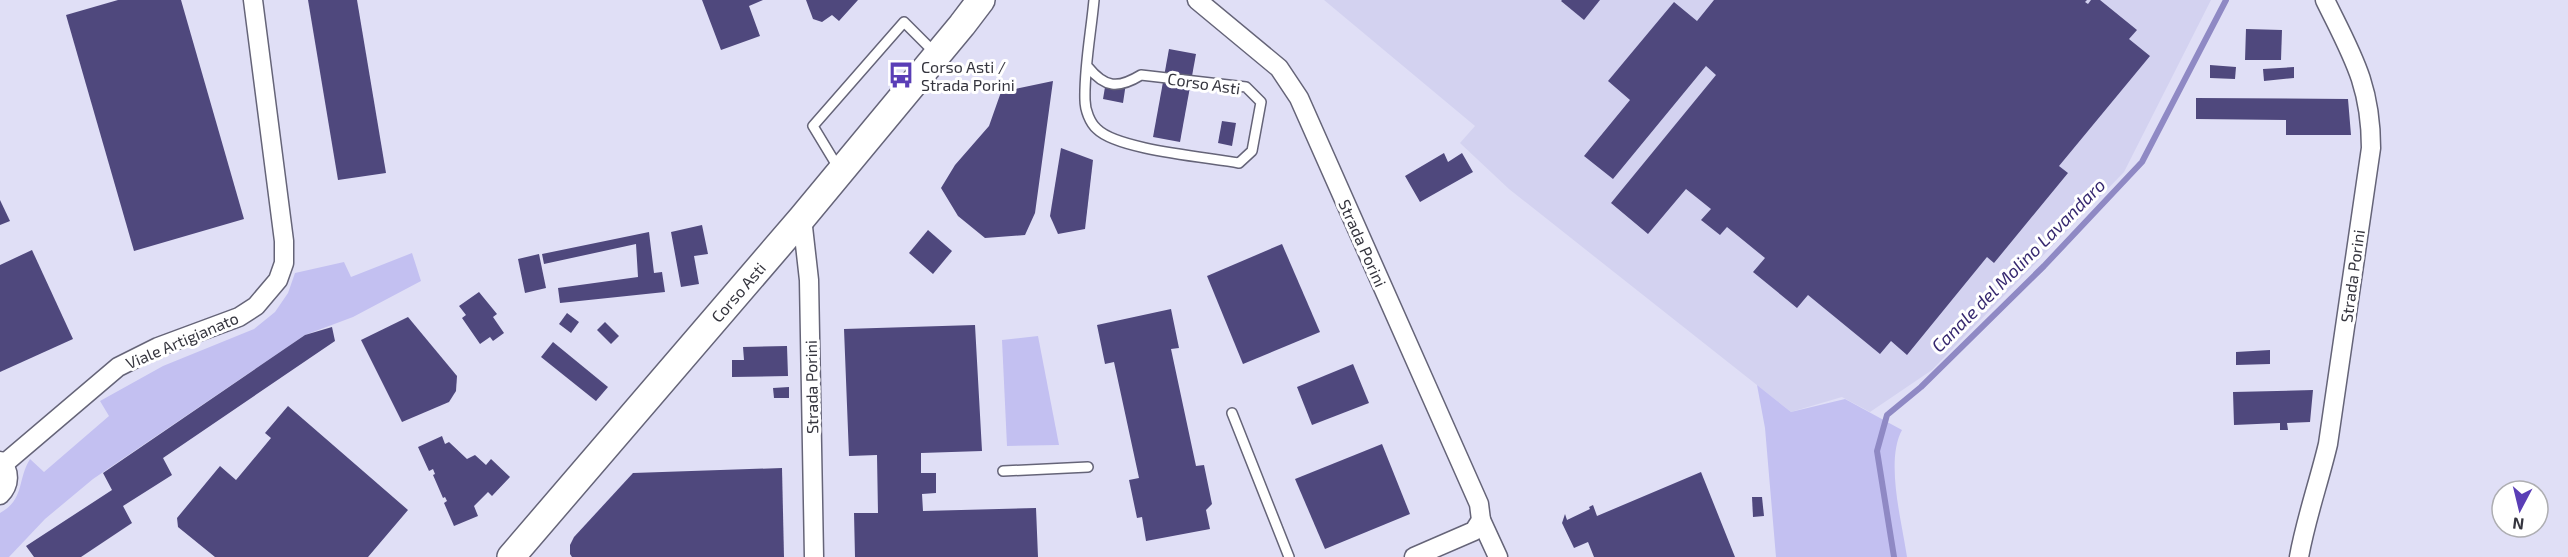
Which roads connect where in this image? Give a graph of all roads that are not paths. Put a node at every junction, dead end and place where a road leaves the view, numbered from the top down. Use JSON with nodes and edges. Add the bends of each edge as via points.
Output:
{"nodes":[{"id":1,"x":253,"y":0,"type":"edge"},
{"id":2,"x":981,"y":0,"type":"edge"},
{"id":3,"x":993,"y":0,"type":"edge"},
{"id":4,"x":1094,"y":0,"type":"edge"},
{"id":5,"x":1197,"y":0,"type":"edge"},
{"id":6,"x":2325,"y":0,"type":"edge"},
{"id":7,"x":962,"y":26,"type":"junction"},
{"id":8,"x":937,"y":55,"type":"junction"},
{"id":9,"x":1088,"y":67,"type":"junction"},
{"id":10,"x":841,"y":171,"type":"junction"},
{"id":11,"x":802,"y":218,"type":"junction"},
{"id":12,"x":1232,"y":413,"type":"dead end"},
{"id":13,"x":2,"y":463,"type":"edge"},
{"id":14,"x":1088,"y":467,"type":"dead end"},
{"id":15,"x":1003,"y":471,"type":"dead end"},
{"id":16,"x":0,"y":495,"type":"edge"},
{"id":17,"x":1481,"y":520,"type":"junction"},
{"id":18,"x":511,"y":557,"type":"edge"},
{"id":19,"x":814,"y":557,"type":"edge"},
{"id":20,"x":1289,"y":557,"type":"edge"},
{"id":21,"x":1414,"y":557,"type":"edge"},
{"id":22,"x":1498,"y":557,"type":"edge"},
{"id":23,"x":2299,"y":557,"type":"edge"}],
"edges":[{"from":1,"to":13,"type":"street","name":"Viale Artigianato","via":[[284,241],[284,263],[278,280],[256,306],[238,317],[158,347],[118,367]]},
{"from":2,"to":7,"type":"main road","name":"Corso Asti"},
{"from":3,"to":7,"type":"main road","name":"Corso Asti"},
{"from":4,"to":9,"type":"lane","name":"Corso Asti"},
{"from":5,"to":17,"type":"street","name":"Strada Porini","via":[[1279,68],[1299,98],[1479,504]]},
{"from":6,"to":23,"type":"street","name":"Strada Porini","via":[[2358,66],[2367,94],[2371,148],[2328,444]]},
{"from":7,"to":8,"type":"main road","name":"Corso Asti"},
{"from":8,"to":10,"type":"main road","name":"Corso Asti"},
{"from":8,"to":10,"type":"lane","via":[[904,22],[813,126]]},
{"from":9,"to":9,"type":"lane","name":"Corso Asti","via":[[1084,102],[1097,130],[1123,143],[1239,163],[1252,151],[1261,102],[1246,87],[1141,75],[1118,85],[1103,83]]},
{"from":10,"to":11,"type":"main road","name":"Corso Asti"},
{"from":11,"to":18,"type":"main road","name":"Corso Asti"},
{"from":11,"to":19,"type":"street","name":"Strada Porini","via":[[809,280]]},
{"from":12,"to":20,"type":"lane"},
{"from":13,"to":16,"type":"street","via":[[8,483]]},
{"from":14,"to":15,"type":"lane"},
{"from":17,"to":21,"type":"street","via":[[1474,531]]},
{"from":17,"to":22,"type":"street","name":"Strada Porini"}]}
